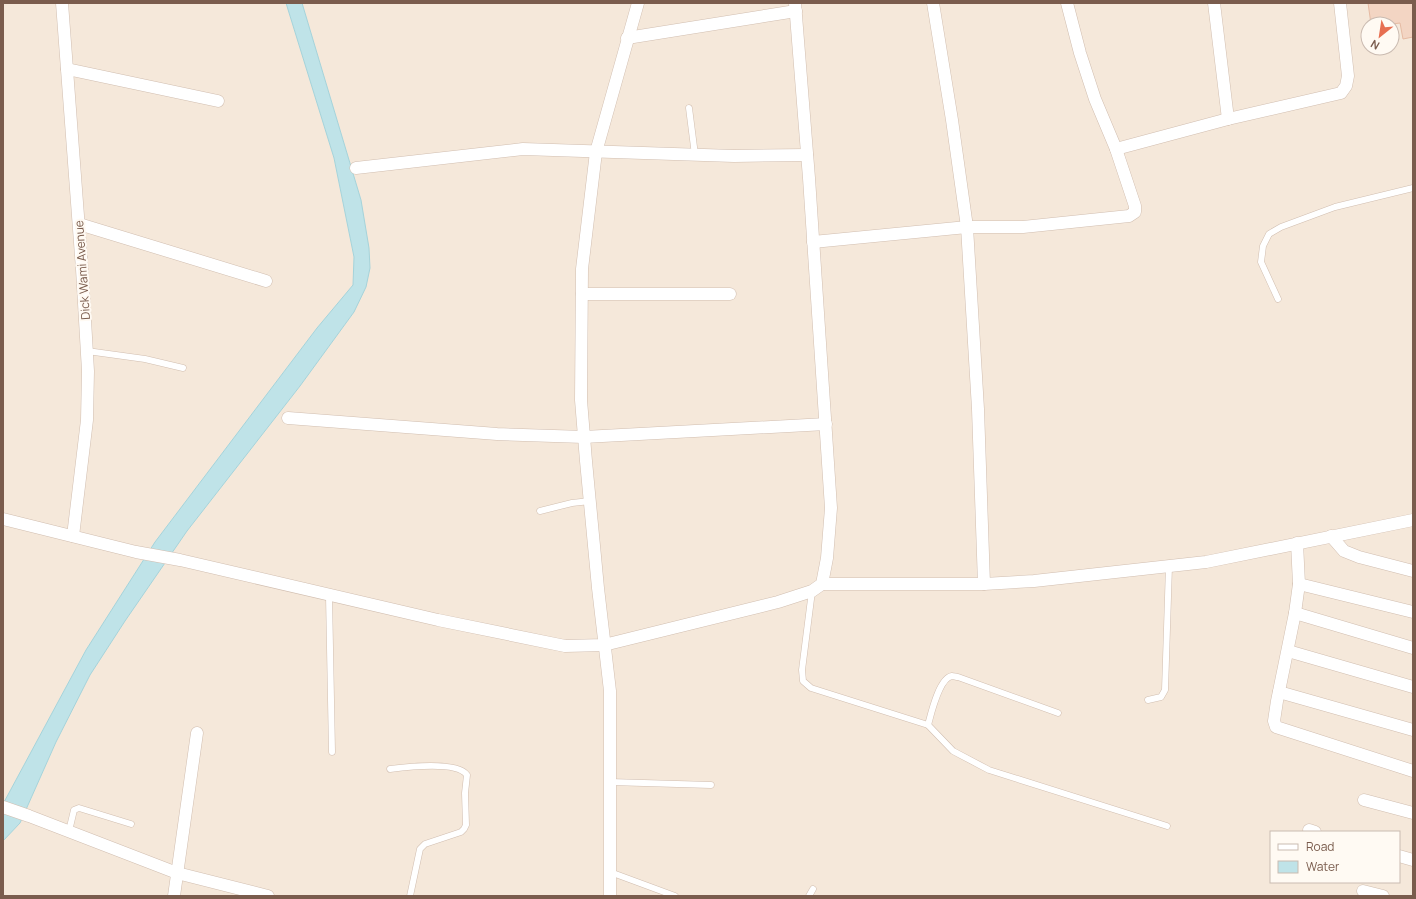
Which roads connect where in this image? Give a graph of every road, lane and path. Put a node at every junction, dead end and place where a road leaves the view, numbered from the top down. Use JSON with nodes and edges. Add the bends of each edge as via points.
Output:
{"nodes":[{"id":1,"x":62,"y":3,"type":"edge"},
{"id":2,"x":638,"y":3,"type":"edge"},
{"id":3,"x":933,"y":3,"type":"edge"},
{"id":4,"x":1067,"y":3,"type":"edge"},
{"id":5,"x":1214,"y":3,"type":"edge"},
{"id":6,"x":1340,"y":3,"type":"edge"},
{"id":7,"x":797,"y":5,"type":"edge"},
{"id":8,"x":627,"y":38,"type":"junction"},
{"id":9,"x":67,"y":69,"type":"junction"},
{"id":10,"x":218,"y":101,"type":"dead end"},
{"id":11,"x":689,"y":108,"type":"dead end"},
{"id":12,"x":1228,"y":119,"type":"junction"},
{"id":13,"x":1116,"y":149,"type":"junction"},
{"id":14,"x":596,"y":152,"type":"junction"},
{"id":15,"x":695,"y":155,"type":"junction"},
{"id":16,"x":807,"y":155,"type":"junction"},
{"id":17,"x":356,"y":168,"type":"dead end"},
{"id":18,"x":1413,"y":188,"type":"edge"},
{"id":19,"x":79,"y":224,"type":"junction"},
{"id":20,"x":966,"y":227,"type":"junction"},
{"id":21,"x":813,"y":242,"type":"junction"},
{"id":22,"x":266,"y":281,"type":"dead end"},
{"id":23,"x":582,"y":294,"type":"junction"},
{"id":24,"x":730,"y":294,"type":"dead end"},
{"id":25,"x":1278,"y":299,"type":"dead end"},
{"id":26,"x":87,"y":351,"type":"junction"},
{"id":27,"x":183,"y":368,"type":"dead end"},
{"id":28,"x":288,"y":418,"type":"dead end"},
{"id":29,"x":826,"y":424,"type":"junction"},
{"id":30,"x":584,"y":437,"type":"junction"},
{"id":31,"x":590,"y":501,"type":"junction"},
{"id":32,"x":540,"y":511,"type":"dead end"},
{"id":33,"x":3,"y":519,"type":"edge"},
{"id":34,"x":1413,"y":520,"type":"edge"},
{"id":35,"x":73,"y":536,"type":"junction"},
{"id":36,"x":1330,"y":536,"type":"junction"},
{"id":37,"x":1297,"y":543,"type":"junction"},
{"id":38,"x":1169,"y":566,"type":"junction"},
{"id":39,"x":1413,"y":571,"type":"edge"},
{"id":40,"x":984,"y":584,"type":"junction"},
{"id":41,"x":1299,"y":584,"type":"junction"},
{"id":42,"x":817,"y":588,"type":"junction"},
{"id":43,"x":329,"y":596,"type":"junction"},
{"id":44,"x":1413,"y":612,"type":"edge"},
{"id":45,"x":1295,"y":613,"type":"junction"},
{"id":46,"x":604,"y":645,"type":"junction"},
{"id":47,"x":1413,"y":648,"type":"edge"},
{"id":48,"x":1288,"y":651,"type":"junction"},
{"id":49,"x":1413,"y":687,"type":"edge"},
{"id":50,"x":1279,"y":692,"type":"junction"},
{"id":51,"x":1148,"y":700,"type":"dead end"},
{"id":52,"x":1058,"y":713,"type":"dead end"},
{"id":53,"x":928,"y":725,"type":"junction"},
{"id":54,"x":1413,"y":730,"type":"edge"},
{"id":55,"x":197,"y":733,"type":"dead end"},
{"id":56,"x":332,"y":752,"type":"dead end"},
{"id":57,"x":390,"y":769,"type":"dead end"},
{"id":58,"x":1413,"y":771,"type":"edge"},
{"id":59,"x":610,"y":782,"type":"junction"},
{"id":60,"x":711,"y":785,"type":"dead end"},
{"id":61,"x":1364,"y":800,"type":"dead end"},
{"id":62,"x":3,"y":807,"type":"edge"},
{"id":63,"x":1413,"y":813,"type":"edge"},
{"id":64,"x":131,"y":824,"type":"dead end"},
{"id":65,"x":1167,"y":826,"type":"dead end"},
{"id":66,"x":69,"y":831,"type":"junction"},
{"id":67,"x":1400,"y":856,"type":"edge"},
{"id":68,"x":1413,"y":860,"type":"edge"},
{"id":69,"x":610,"y":872,"type":"junction"},
{"id":70,"x":177,"y":874,"type":"junction"},
{"id":71,"x":813,"y":889,"type":"dead end"},
{"id":72,"x":1363,"y":891,"type":"dead end"},
{"id":73,"x":174,"y":896,"type":"edge"},
{"id":74,"x":268,"y":896,"type":"edge"},
{"id":75,"x":410,"y":896,"type":"edge"},
{"id":76,"x":610,"y":896,"type":"edge"},
{"id":77,"x":675,"y":896,"type":"edge"},
{"id":78,"x":809,"y":896,"type":"edge"},
{"id":79,"x":1383,"y":896,"type":"edge"}],
"edges":[{"from":1,"to":9,"type":"street","name":"Dick Wami Avenue"},
{"from":2,"to":8,"type":"street"},
{"from":3,"to":20,"type":"street"},
{"from":4,"to":13,"type":"street","via":[[1080,53]]},
{"from":5,"to":12,"type":"street"},
{"from":6,"to":12,"type":"street","via":[[1348,76],[1341,93]]},
{"from":7,"to":8,"type":"street"},
{"from":7,"to":16,"type":"street"},
{"from":8,"to":14,"type":"street"},
{"from":9,"to":10,"type":"street"},
{"from":9,"to":19,"type":"street","name":"Dick Wami Avenue"},
{"from":11,"to":15,"type":"lane"},
{"from":12,"to":13,"type":"street"},
{"from":13,"to":20,"type":"street","via":[[1135,206],[1134,212],[1129,216],[1023,227]]},
{"from":14,"to":15,"type":"street"},
{"from":14,"to":17,"type":"street","via":[[523,149]]},
{"from":14,"to":23,"type":"street","via":[[582,269]]},
{"from":15,"to":16,"type":"street"},
{"from":16,"to":21,"type":"street"},
{"from":18,"to":25,"type":"lane","via":[[1335,207],[1281,227],[1270,234],[1263,246],[1261,262]]},
{"from":19,"to":22,"type":"street"},
{"from":19,"to":26,"type":"street","name":"Dick Wami Avenue"},
{"from":20,"to":21,"type":"street"},
{"from":20,"to":40,"type":"street","via":[[978,410]]},
{"from":21,"to":29,"type":"street"},
{"from":23,"to":24,"type":"street"},
{"from":23,"to":30,"type":"street","via":[[581,400]]},
{"from":26,"to":27,"type":"lane","via":[[145,359]]},
{"from":26,"to":35,"type":"street","name":"Dick Wami Avenue","via":[[87,420]]},
{"from":28,"to":30,"type":"street","via":[[497,434]]},
{"from":29,"to":30,"type":"street"},
{"from":29,"to":42,"type":"street","via":[[831,508],[827,558]]},
{"from":30,"to":31,"type":"street"},
{"from":31,"to":32,"type":"lane"},
{"from":31,"to":46,"type":"street"},
{"from":33,"to":35,"type":"street"},
{"from":34,"to":36,"type":"street"},
{"from":35,"to":43,"type":"street"},
{"from":36,"to":37,"type":"street"},
{"from":36,"to":39,"type":"street","via":[[1344,551]]},
{"from":37,"to":38,"type":"street","via":[[1206,562]]},
{"from":37,"to":41,"type":"street"},
{"from":38,"to":40,"type":"street"},
{"from":38,"to":51,"type":"lane","via":[[1165,690],[1161,697]]},
{"from":40,"to":42,"type":"street"},
{"from":41,"to":44,"type":"street"},
{"from":41,"to":45,"type":"street"},
{"from":42,"to":46,"type":"street","via":[[778,602]]},
{"from":42,"to":53,"type":"lane","via":[[802,670],[803,681],[811,688]]},
{"from":43,"to":46,"type":"street","via":[[565,646]]},
{"from":43,"to":56,"type":"lane"},
{"from":45,"to":47,"type":"street"},
{"from":45,"to":48,"type":"street"},
{"from":46,"to":59,"type":"street","via":[[610,691]]},
{"from":48,"to":49,"type":"street"},
{"from":48,"to":50,"type":"street"},
{"from":50,"to":54,"type":"street"},
{"from":50,"to":58,"type":"street","via":[[1274,721],[1276,727]]},
{"from":52,"to":53,"type":"lane","via":[[952,676],[946,679],[936,694]]},
{"from":53,"to":65,"type":"lane","via":[[952,751],[988,770]]},
{"from":55,"to":70,"type":"street"},
{"from":57,"to":75,"type":"lane","via":[[422,766],[459,768],[467,775],[466,825],[461,832],[425,844],[420,849]]},
{"from":59,"to":60,"type":"lane"},
{"from":59,"to":69,"type":"street"},
{"from":61,"to":63,"type":"street"},
{"from":62,"to":66,"type":"street"},
{"from":64,"to":66,"type":"lane","via":[[79,808],[74,810]]},
{"from":66,"to":70,"type":"street"},
{"from":67,"to":68,"type":"street"},
{"from":69,"to":76,"type":"street"},
{"from":69,"to":77,"type":"lane"},
{"from":70,"to":73,"type":"street"},
{"from":70,"to":74,"type":"street"},
{"from":71,"to":78,"type":"lane"},
{"from":72,"to":79,"type":"street"}]}
